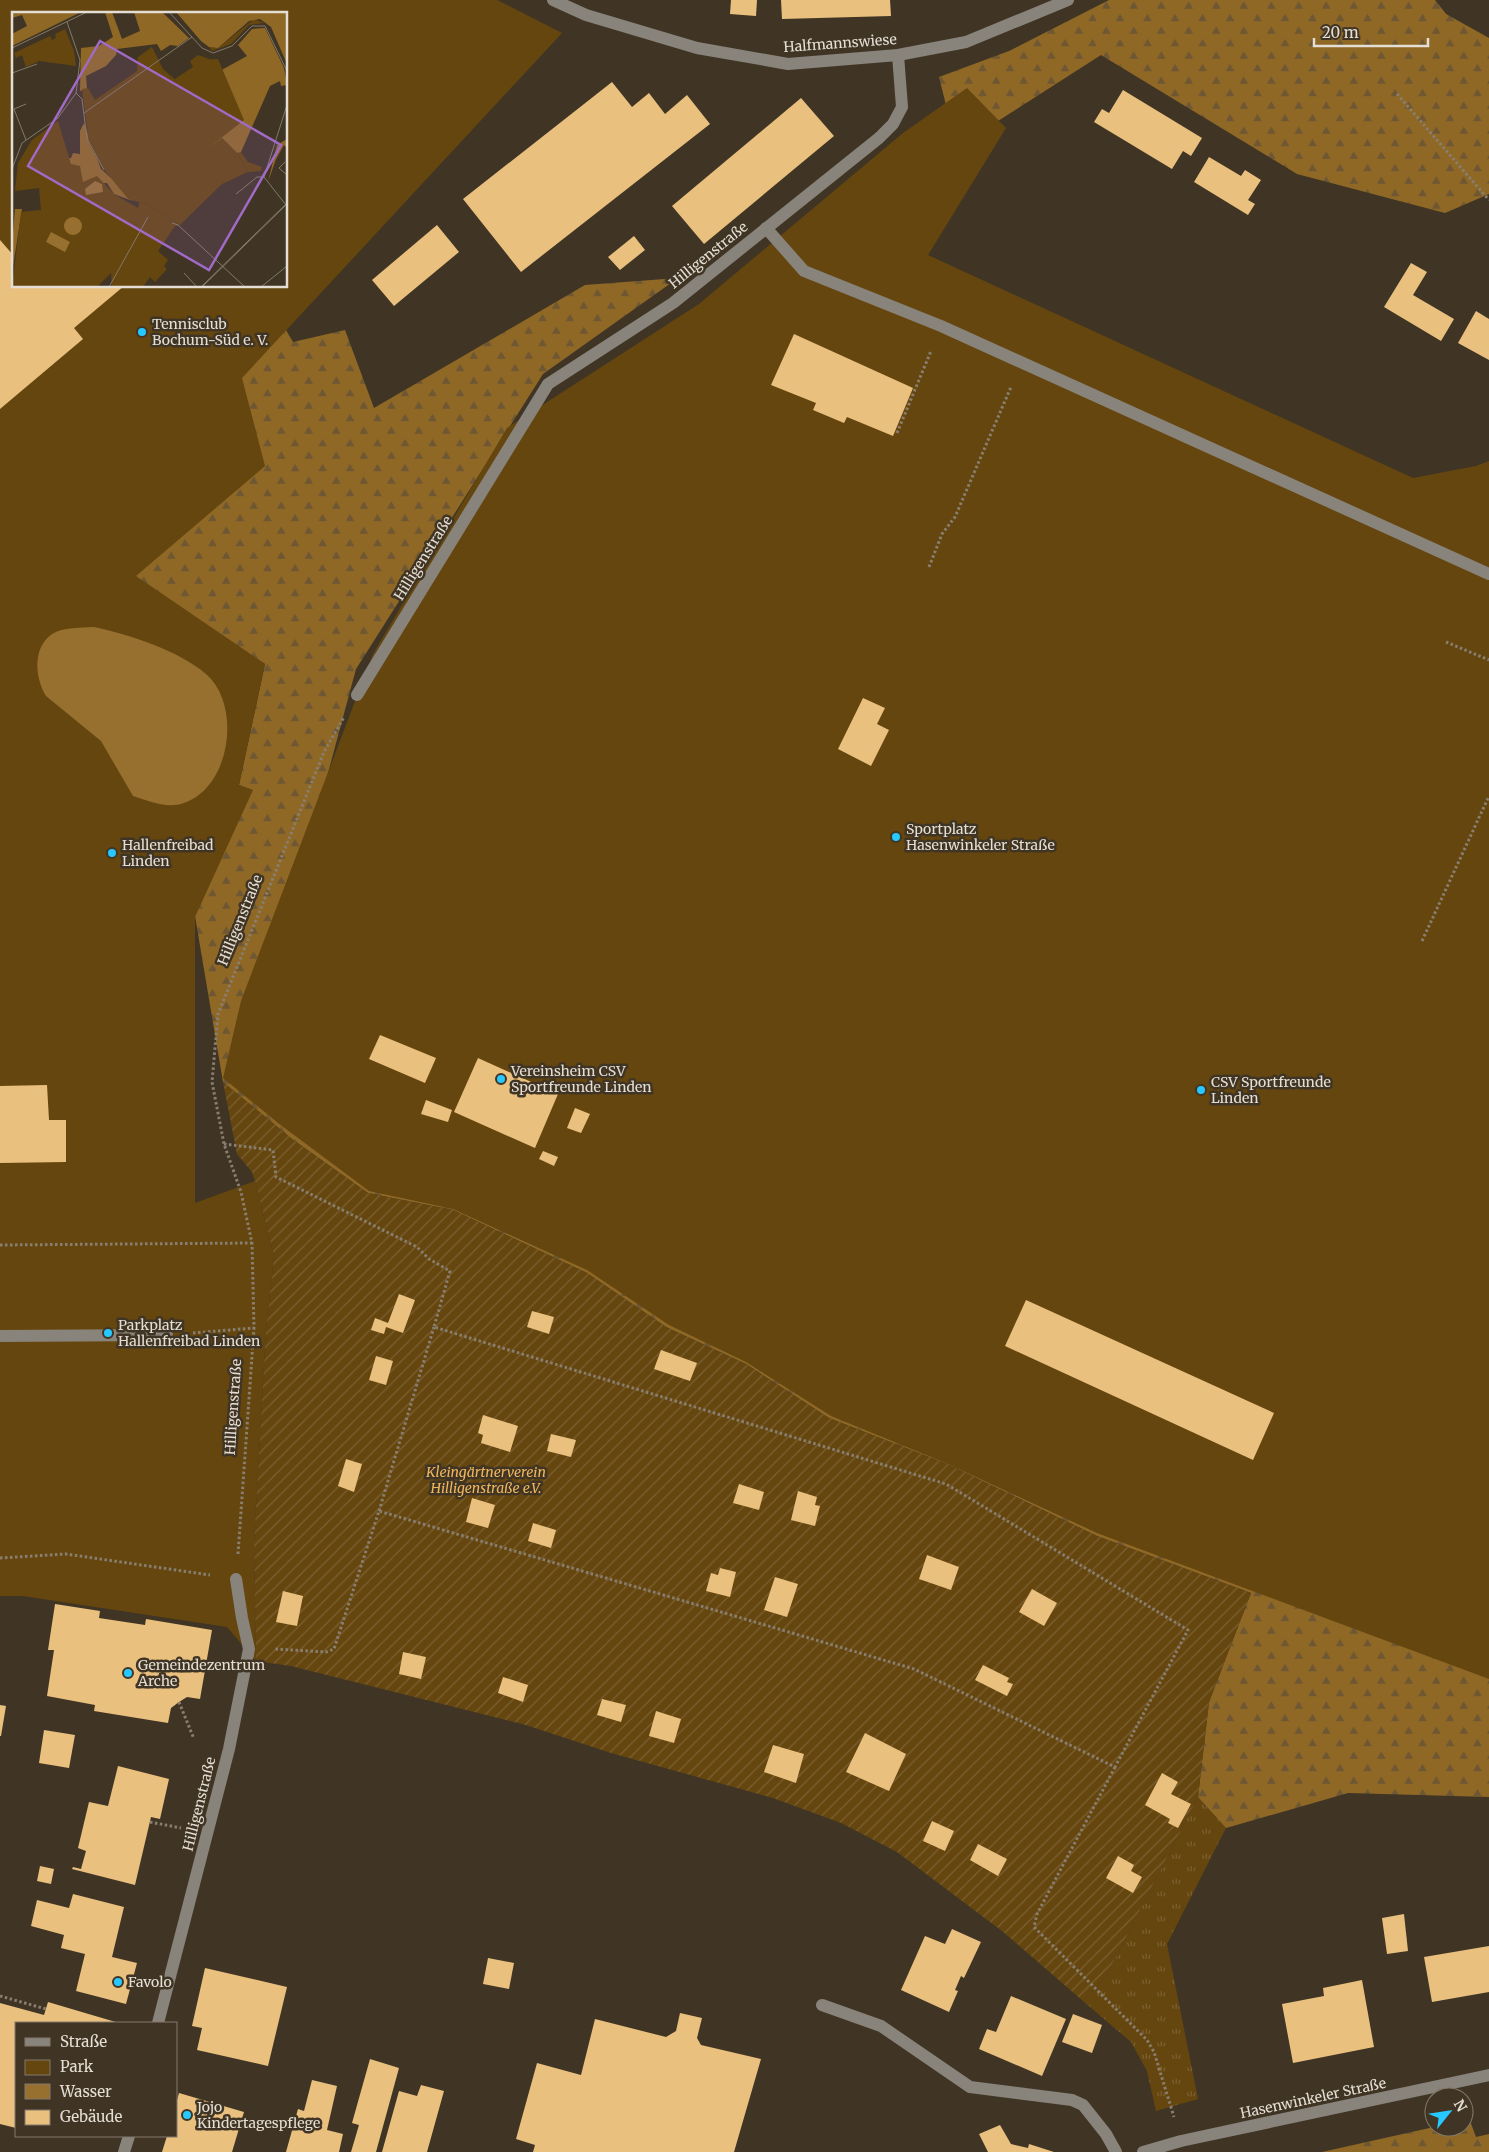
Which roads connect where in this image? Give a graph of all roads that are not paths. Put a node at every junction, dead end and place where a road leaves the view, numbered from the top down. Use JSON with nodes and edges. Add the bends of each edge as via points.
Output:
{"nodes":[{"id":1,"x":553,"y":0,"type":"edge"},
{"id":2,"x":1068,"y":0,"type":"edge"},
{"id":3,"x":898,"y":55,"type":"junction"},
{"id":4,"x":766,"y":228,"type":"junction"},
{"id":5,"x":1489,"y":574,"type":"edge"},
{"id":6,"x":357,"y":695,"type":"road end"},
{"id":7,"x":167,"y":1335,"type":"road end"},
{"id":8,"x":0,"y":1336,"type":"edge"},
{"id":9,"x":236,"y":1579,"type":"road end"},
{"id":10,"x":822,"y":2006,"type":"dead end"},
{"id":11,"x":158,"y":2022,"type":"edge"},
{"id":12,"x":1489,"y":2075,"type":"edge"},
{"id":13,"x":129,"y":2137,"type":"edge"},
{"id":14,"x":124,"y":2152,"type":"edge"},
{"id":15,"x":1116,"y":2152,"type":"edge"},
{"id":16,"x":1143,"y":2152,"type":"edge"}],
"edges":[{"from":1,"to":3,"type":"street","name":"Halfmannswiese","via":[[586,15],[697,48],[779,63]]},
{"from":2,"to":3,"type":"street","name":"Halfmannswiese","via":[[966,42]]},
{"from":3,"to":4,"type":"street","name":"Hilligenstraße","via":[[902,107],[893,124]]},
{"from":4,"to":5,"type":"street","via":[[804,270],[941,326]]},
{"from":4,"to":6,"type":"street","name":"Hilligenstraße","via":[[673,303],[548,384]]},
{"from":7,"to":8,"type":"street"},
{"from":9,"to":11,"type":"street","name":"Hilligenstraße","via":[[249,1649],[229,1749]]},
{"from":10,"to":15,"type":"street","via":[[881,2026],[970,2087],[1079,2102],[1106,2134]]},
{"from":12,"to":16,"type":"street","name":"Hasenwinkeler Straße"},
{"from":13,"to":14,"type":"street"}]}
